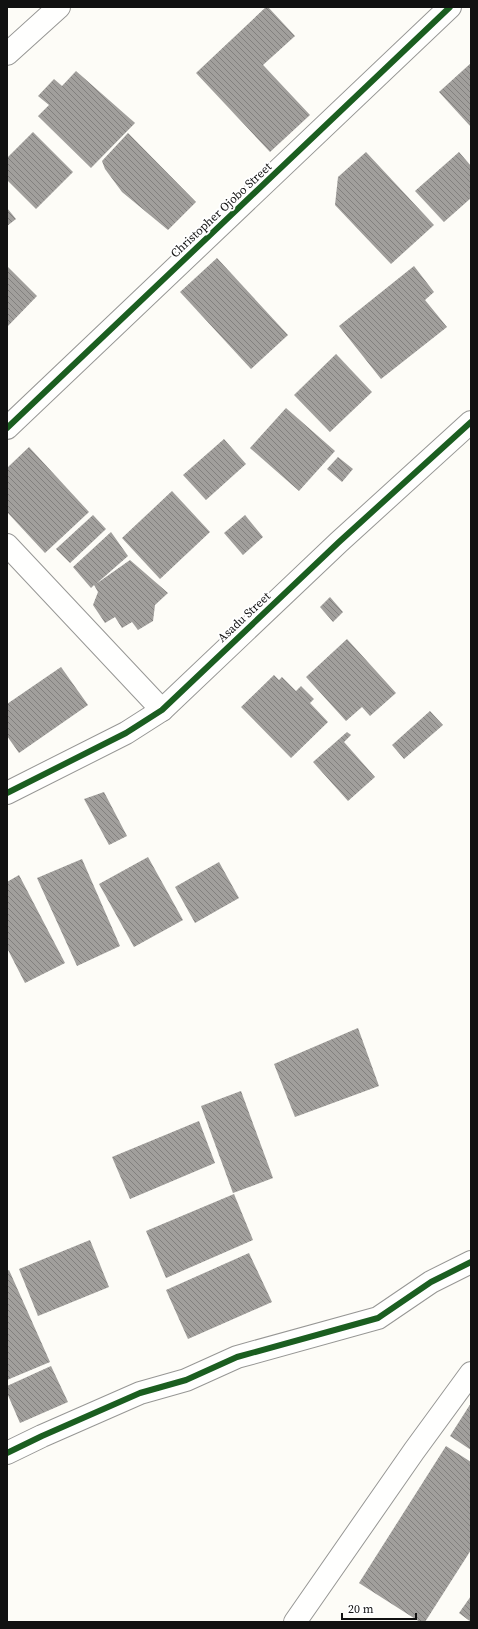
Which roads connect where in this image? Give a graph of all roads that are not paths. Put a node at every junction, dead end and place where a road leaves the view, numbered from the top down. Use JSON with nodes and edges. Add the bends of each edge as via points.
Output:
{"nodes":[{"id":1,"x":59,"y":7,"type":"edge"},
{"id":2,"x":450,"y":7,"type":"edge"},
{"id":3,"x":7,"y":54,"type":"edge"},
{"id":4,"x":471,"y":422,"type":"edge"},
{"id":5,"x":7,"y":428,"type":"edge"},
{"id":6,"x":7,"y":545,"type":"edge"},
{"id":7,"x":162,"y":710,"type":"junction"},
{"id":8,"x":7,"y":793,"type":"edge"},
{"id":9,"x":471,"y":1262,"type":"edge"},
{"id":10,"x":471,"y":1373,"type":"edge"},
{"id":11,"x":7,"y":1453,"type":"edge"},
{"id":12,"x":295,"y":1622,"type":"edge"}],
"edges":[{"from":1,"to":3,"type":"street"},
{"from":2,"to":5,"type":"street","name":"Christopher Ojobo Street"},
{"from":4,"to":7,"type":"street","name":"Asadu Street"},
{"from":6,"to":7,"type":"street"},
{"from":7,"to":8,"type":"street","name":"Asadu Street","via":[[126,733]]},
{"from":9,"to":11,"type":"street","via":[[431,1282],[378,1318],[237,1357],[186,1380],[140,1393]]},
{"from":10,"to":12,"type":"street"}]}
